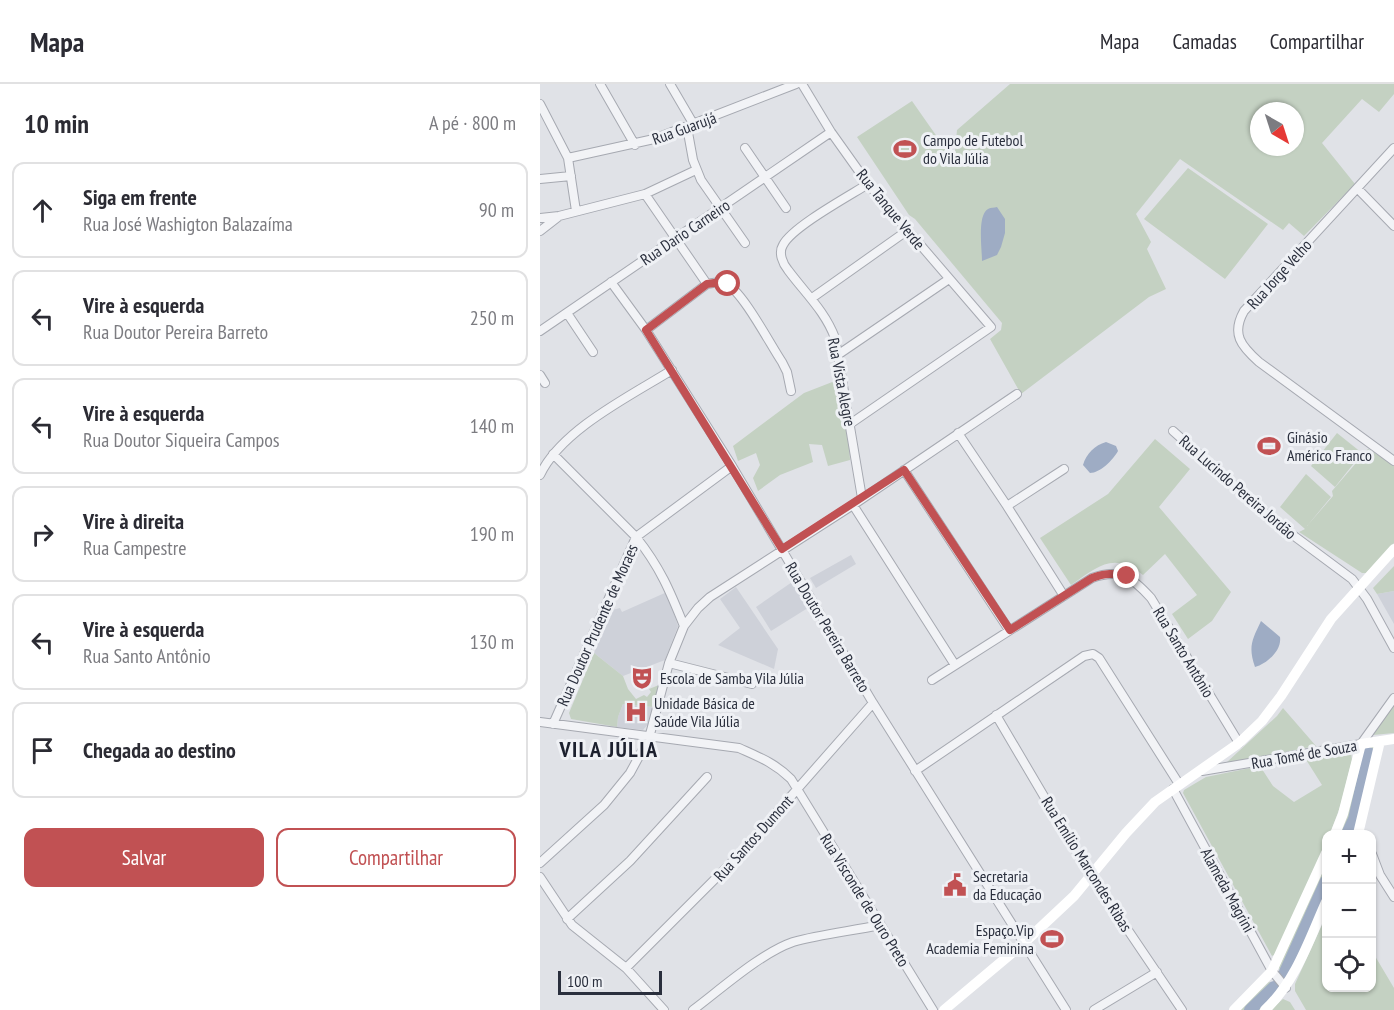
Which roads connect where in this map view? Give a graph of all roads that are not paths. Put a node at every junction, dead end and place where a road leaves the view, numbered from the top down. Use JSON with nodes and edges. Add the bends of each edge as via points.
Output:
{"nodes":[{"id":1,"x":600,"y":84,"type":"edge"},
{"id":2,"x":670,"y":84,"type":"edge"},
{"id":3,"x":796,"y":84,"type":"edge"},
{"id":4,"x":802,"y":84,"type":"edge"},
{"id":5,"x":540,"y":104,"type":"edge"},
{"id":6,"x":544,"y":118,"type":"edge"},
{"id":7,"x":690,"y":126,"type":"junction"},
{"id":8,"x":831,"y":132,"type":"junction"},
{"id":9,"x":635,"y":145,"type":"junction"},
{"id":10,"x":745,"y":148,"type":"dead end"},
{"id":11,"x":1394,"y":148,"type":"edge"},
{"id":12,"x":568,"y":158,"type":"junction"},
{"id":13,"x":696,"y":170,"type":"junction"},
{"id":14,"x":571,"y":176,"type":"junction"},
{"id":15,"x":765,"y":177,"type":"junction"},
{"id":16,"x":540,"y":179,"type":"edge"},
{"id":17,"x":868,"y":184,"type":"junction"},
{"id":18,"x":1358,"y":188,"type":"junction"},
{"id":19,"x":645,"y":194,"type":"junction"},
{"id":20,"x":720,"y":208,"type":"junction"},
{"id":21,"x":786,"y":208,"type":"dead end"},
{"id":22,"x":576,"y":211,"type":"junction"},
{"id":23,"x":559,"y":216,"type":"junction"},
{"id":24,"x":540,"y":218,"type":"edge"},
{"id":25,"x":1394,"y":226,"type":"edge"},
{"id":26,"x":540,"y":231,"type":"edge"},
{"id":27,"x":908,"y":231,"type":"junction"},
{"id":28,"x":676,"y":238,"type":"junction"},
{"id":29,"x":745,"y":243,"type":"dead end"},
{"id":30,"x":949,"y":279,"type":"junction"},
{"id":31,"x":611,"y":282,"type":"junction"},
{"id":32,"x":707,"y":284,"type":"junction"},
{"id":33,"x":812,"y":298,"type":"junction"},
{"id":34,"x":567,"y":313,"type":"junction"},
{"id":35,"x":541,"y":329,"type":"edge"},
{"id":36,"x":646,"y":330,"type":"junction"},
{"id":37,"x":593,"y":352,"type":"dead end"},
{"id":38,"x":838,"y":354,"type":"junction"},
{"id":39,"x":672,"y":370,"type":"junction"},
{"id":40,"x":540,"y":375,"type":"edge"},
{"id":41,"x":546,"y":383,"type":"dead end"},
{"id":42,"x":790,"y":391,"type":"dead end"},
{"id":43,"x":1017,"y":394,"type":"dead end"},
{"id":44,"x":850,"y":424,"type":"junction"},
{"id":45,"x":1173,"y":431,"type":"dead end"},
{"id":46,"x":958,"y":433,"type":"junction"},
{"id":47,"x":553,"y":454,"type":"junction"},
{"id":48,"x":1394,"y":461,"type":"edge"},
{"id":49,"x":732,"y":466,"type":"junction"},
{"id":50,"x":1064,"y":469,"type":"dead end"},
{"id":51,"x":904,"y":470,"type":"junction"},
{"id":52,"x":540,"y":475,"type":"edge"},
{"id":53,"x":862,"y":498,"type":"junction"},
{"id":54,"x":853,"y":505,"type":"junction"},
{"id":55,"x":1008,"y":506,"type":"junction"},
{"id":56,"x":636,"y":537,"type":"junction"},
{"id":57,"x":782,"y":549,"type":"junction"},
{"id":58,"x":1394,"y":549,"type":"edge"},
{"id":59,"x":1360,"y":587,"type":"junction"},
{"id":60,"x":1064,"y":596,"type":"junction"},
{"id":61,"x":684,"y":626,"type":"junction"},
{"id":62,"x":1010,"y":630,"type":"junction"},
{"id":63,"x":1394,"y":648,"type":"edge"},
{"id":64,"x":669,"y":663,"type":"junction"},
{"id":65,"x":955,"y":665,"type":"junction"},
{"id":66,"x":932,"y":680,"type":"dead end"},
{"id":67,"x":752,"y":684,"type":"dead end"},
{"id":68,"x":1394,"y":698,"type":"edge"},
{"id":69,"x":873,"y":703,"type":"junction"},
{"id":70,"x":996,"y":715,"type":"junction"},
{"id":71,"x":540,"y":722,"type":"edge"},
{"id":72,"x":554,"y":724,"type":"junction"},
{"id":73,"x":649,"y":738,"type":"junction"},
{"id":74,"x":1394,"y":739,"type":"edge"},
{"id":75,"x":1380,"y":741,"type":"junction"},
{"id":76,"x":1239,"y":743,"type":"junction"},
{"id":77,"x":1361,"y":744,"type":"junction"},
{"id":78,"x":1213,"y":766,"type":"junction"},
{"id":79,"x":915,"y":771,"type":"junction"},
{"id":80,"x":707,"y":777,"type":"dead end"},
{"id":81,"x":1176,"y":786,"type":"junction"},
{"id":82,"x":797,"y":789,"type":"junction"},
{"id":83,"x":1362,"y":823,"type":"junction"},
{"id":84,"x":1337,"y":830,"type":"edge"},
{"id":85,"x":1359,"y":830,"type":"edge"},
{"id":86,"x":1365,"y":830,"type":"edge"},
{"id":87,"x":540,"y":863,"type":"edge"},
{"id":88,"x":1322,"y":863,"type":"edge"},
{"id":89,"x":1376,"y":863,"type":"edge"},
{"id":90,"x":1092,"y":876,"type":"junction"},
{"id":91,"x":540,"y":877,"type":"edge"},
{"id":92,"x":1394,"y":897,"type":"edge"},
{"id":93,"x":1322,"y":911,"type":"edge"},
{"id":94,"x":567,"y":919,"type":"junction"},
{"id":95,"x":880,"y":925,"type":"junction"},
{"id":96,"x":1024,"y":942,"type":"junction"},
{"id":97,"x":626,"y":968,"type":"junction"},
{"id":98,"x":1272,"y":971,"type":"junction"},
{"id":99,"x":1157,"y":972,"type":"junction"},
{"id":100,"x":1286,"y":988,"type":"junction"},
{"id":101,"x":664,"y":1010,"type":"edge"},
{"id":102,"x":693,"y":1010,"type":"edge"},
{"id":103,"x":933,"y":1010,"type":"edge"},
{"id":104,"x":944,"y":1010,"type":"edge"},
{"id":105,"x":1066,"y":1010,"type":"edge"},
{"id":106,"x":1094,"y":1010,"type":"edge"},
{"id":107,"x":1182,"y":1010,"type":"edge"},
{"id":108,"x":1234,"y":1010,"type":"edge"},
{"id":109,"x":1265,"y":1010,"type":"edge"}],
"edges":[{"from":1,"to":9,"type":"street"},
{"from":2,"to":7,"type":"street"},
{"from":3,"to":7,"type":"street","name":"Rua Guarujá"},
{"from":4,"to":8,"type":"street","name":"Rua Tanque Verde"},
{"from":5,"to":6,"type":"street"},
{"from":6,"to":12,"type":"street"},
{"from":7,"to":9,"type":"street","name":"Rua Guarujá"},
{"from":7,"to":13,"type":"street"},
{"from":8,"to":15,"type":"street","name":"Rua Dario Carneiro"},
{"from":8,"to":17,"type":"street","name":"Rua Tanque Verde"},
{"from":9,"to":12,"type":"street","name":"Rua Guarujá"},
{"from":10,"to":15,"type":"street"},
{"from":11,"to":18,"type":"street","name":"Rua Jorge Velho"},
{"from":12,"to":14,"type":"street"},
{"from":13,"to":19,"type":"street"},
{"from":13,"to":20,"type":"street"},
{"from":14,"to":16,"type":"street"},
{"from":14,"to":22,"type":"street"},
{"from":15,"to":20,"type":"street","name":"Rua Dario Carneiro"},
{"from":15,"to":21,"type":"street"},
{"from":17,"to":27,"type":"street","name":"Rua Tanque Verde"},
{"from":17,"to":33,"type":"street","name":"Rua Vista Alegre","via":[[797,230],[782,246],[787,269]]},
{"from":18,"to":25,"type":"street"},
{"from":18,"to":48,"type":"street","name":"Rua Jorge Velho","via":[[1244,310],[1238,321],[1238,336],[1246,351],[1259,362]]},
{"from":19,"to":22,"type":"street"},
{"from":19,"to":28,"type":"street"},
{"from":20,"to":28,"type":"street","name":"Rua Dario Carneiro"},
{"from":20,"to":29,"type":"street"},
{"from":22,"to":23,"type":"street"},
{"from":23,"to":24,"type":"street"},
{"from":23,"to":26,"type":"street"},
{"from":27,"to":30,"type":"street","name":"Rua Tanque Verde"},
{"from":27,"to":33,"type":"street"},
{"from":28,"to":31,"type":"street","name":"Rua Dario Carneiro"},
{"from":28,"to":32,"type":"street"},
{"from":30,"to":38,"type":"street"},
{"from":30,"to":44,"type":"street","name":"Rua Tanque Verde","via":[[991,327]]},
{"from":31,"to":34,"type":"street","name":"Rua Dario Carneiro"},
{"from":31,"to":36,"type":"street","name":"Rua Doutor Pereira Barreto"},
{"from":32,"to":36,"type":"street"},
{"from":32,"to":42,"type":"street","via":[[728,284],[742,298],[782,362]]},
{"from":33,"to":38,"type":"street","name":"Rua Vista Alegre","via":[[831,327]]},
{"from":34,"to":35,"type":"street","name":"Rua Dario Carneiro"},
{"from":34,"to":37,"type":"street"},
{"from":36,"to":39,"type":"street","name":"Rua Doutor Pereira Barreto"},
{"from":38,"to":44,"type":"street","name":"Rua Vista Alegre"},
{"from":39,"to":47,"type":"street","via":[[567,439]]},
{"from":39,"to":49,"type":"street","name":"Rua Doutor Pereira Barreto"},
{"from":40,"to":41,"type":"street"},
{"from":43,"to":46,"type":"street"},
{"from":44,"to":53,"type":"street","name":"Rua Vista Alegre"},
{"from":45,"to":59,"type":"street","name":"Rua Lucindo Pereira Jordão","via":[[1274,522]]},
{"from":46,"to":51,"type":"street"},
{"from":46,"to":55,"type":"street"},
{"from":47,"to":52,"type":"street"},
{"from":47,"to":56,"type":"street"},
{"from":49,"to":56,"type":"street","name":"Rua Doutor Prudente de Moraes"},
{"from":49,"to":57,"type":"street","name":"Rua Doutor Pereira Barreto"},
{"from":50,"to":55,"type":"street"},
{"from":51,"to":53,"type":"street"},
{"from":51,"to":62,"type":"street"},
{"from":53,"to":54,"type":"street"},
{"from":54,"to":57,"type":"street"},
{"from":54,"to":65,"type":"street"},
{"from":55,"to":60,"type":"street"},
{"from":56,"to":61,"type":"street","via":[[663,576]]},
{"from":56,"to":72,"type":"street","name":"Rua Doutor Prudente de Moraes"},
{"from":57,"to":61,"type":"street","via":[[710,597]]},
{"from":57,"to":69,"type":"street","name":"Rua Doutor Pereira Barreto"},
{"from":58,"to":59,"type":"main road"},
{"from":59,"to":63,"type":"street"},
{"from":59,"to":76,"type":"main road","via":[[1322,632],[1272,709]]},
{"from":60,"to":62,"type":"street","name":"Rua Santo Antônio"},
{"from":60,"to":76,"type":"street","name":"Rua Santo Antônio","via":[[1102,574],[1127,576],[1139,585],[1151,598]]},
{"from":61,"to":64,"type":"street"},
{"from":62,"to":65,"type":"street","name":"Rua Santo Antônio"},
{"from":64,"to":67,"type":"street"},
{"from":64,"to":73,"type":"street"},
{"from":65,"to":66,"type":"street","name":"Rua Santo Antônio"},
{"from":68,"to":77,"type":"street"},
{"from":69,"to":79,"type":"street","name":"Rua Doutor Pereira Barreto"},
{"from":69,"to":82,"type":"street","name":"Rua Santos Dumont"},
{"from":70,"to":79,"type":"street"},
{"from":70,"to":81,"type":"street","name":"Alameda Magrini","via":[[1084,656],[1096,655]]},
{"from":70,"to":90,"type":"street","name":"Rua Emílio Marcondes Ribas"},
{"from":71,"to":72,"type":"street","name":"Rua Visconde de Ouro Preto"},
{"from":72,"to":73,"type":"street","name":"Rua Visconde de Ouro Preto"},
{"from":73,"to":82,"type":"street","name":"Rua Visconde de Ouro Preto","via":[[739,748],[779,767]]},
{"from":73,"to":87,"type":"street","via":[[620,788]]},
{"from":74,"to":75,"type":"main road","name":"Rua Tomé de Souza"},
{"from":75,"to":77,"type":"main road","name":"Rua Tomé de Souza"},
{"from":75,"to":83,"type":"main road"},
{"from":76,"to":78,"type":"main road"},
{"from":77,"to":78,"type":"street","name":"Rua Tomé de Souza"},
{"from":77,"to":84,"type":"main road"},
{"from":78,"to":81,"type":"main road"},
{"from":79,"to":96,"type":"street","name":"Rua Doutor Pereira Barreto"},
{"from":80,"to":94,"type":"street","via":[[630,861]]},
{"from":81,"to":90,"type":"main road","via":[[1143,814]]},
{"from":81,"to":98,"type":"street","name":"Alameda Magrini"},
{"from":82,"to":95,"type":"street","name":"Rua Visconde de Ouro Preto"},
{"from":82,"to":97,"type":"street","name":"Rua Santos Dumont","via":[[712,884]]},
{"from":83,"to":85,"type":"main road"},
{"from":83,"to":86,"type":"street"},
{"from":88,"to":98,"type":"main road"},
{"from":89,"to":92,"type":"street"},
{"from":90,"to":96,"type":"main road"},
{"from":90,"to":99,"type":"street","name":"Rua Emílio Marcondes Ribas"},
{"from":91,"to":94,"type":"street"},
{"from":93,"to":100,"type":"main road"},
{"from":94,"to":97,"type":"street"},
{"from":95,"to":102,"type":"street","via":[[793,942]]},
{"from":95,"to":103,"type":"street","name":"Rua Visconde de Ouro Preto"},
{"from":96,"to":104,"type":"main road"},
{"from":96,"to":105,"type":"street","name":"Rua Doutor Pereira Barreto"},
{"from":97,"to":101,"type":"street"},
{"from":98,"to":100,"type":"street","name":"Alameda Magrini"},
{"from":98,"to":108,"type":"main road"},
{"from":99,"to":106,"type":"street"},
{"from":99,"to":107,"type":"street","name":"Rua Emílio Marcondes Ribas"},
{"from":100,"to":109,"type":"main road"}]}
